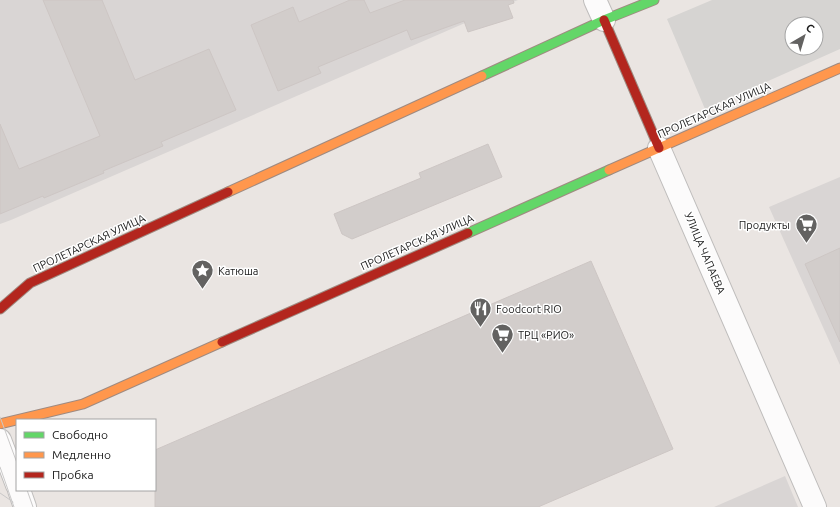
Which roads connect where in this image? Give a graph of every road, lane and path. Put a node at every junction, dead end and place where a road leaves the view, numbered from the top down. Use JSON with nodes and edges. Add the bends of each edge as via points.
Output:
{"nodes":[{"id":1,"x":595,"y":0,"type":"edge"},
{"id":2,"x":654,"y":0,"type":"edge"},
{"id":3,"x":604,"y":20,"type":"junction"},
{"id":4,"x":840,"y":68,"type":"edge"},
{"id":5,"x":659,"y":148,"type":"junction"},
{"id":6,"x":0,"y":309,"type":"edge"},
{"id":7,"x":21,"y":419,"type":"edge"},
{"id":8,"x":16,"y":420,"type":"edge"},
{"id":9,"x":0,"y":424,"type":"edge"},
{"id":10,"x":0,"y":440,"type":"edge"},
{"id":11,"x":16,"y":483,"type":"edge"},
{"id":12,"x":19,"y":491,"type":"edge"},
{"id":13,"x":25,"y":507,"type":"edge"},
{"id":14,"x":815,"y":507,"type":"edge"}],
"edges":[{"from":1,"to":3,"type":"street","name":"УЛИЦА ЧАПАЕВА"},
{"from":2,"to":3,"type":"main road","name":"ПРОЛЕТАРСКАЯ УЛИЦА"},
{"from":3,"to":5,"type":"main road","name":"УЛИЦА ЧАПАЕВА"},
{"from":3,"to":6,"type":"main road","name":"ПРОЛЕТАРСКАЯ УЛИЦА","via":[[30,283]]},
{"from":4,"to":5,"type":"main road","name":"ПРОЛЕТАРСКАЯ УЛИЦА"},
{"from":5,"to":7,"type":"main road","name":"ПРОЛЕТАРСКАЯ УЛИЦА","via":[[83,404]]},
{"from":5,"to":14,"type":"street","name":"УЛИЦА ЧАПАЕВА"},
{"from":8,"to":9,"type":"main road","name":"ПРОЛЕТАРСКАЯ УЛИЦА"},
{"from":10,"to":11,"type":"street"},
{"from":12,"to":13,"type":"street"}]}
